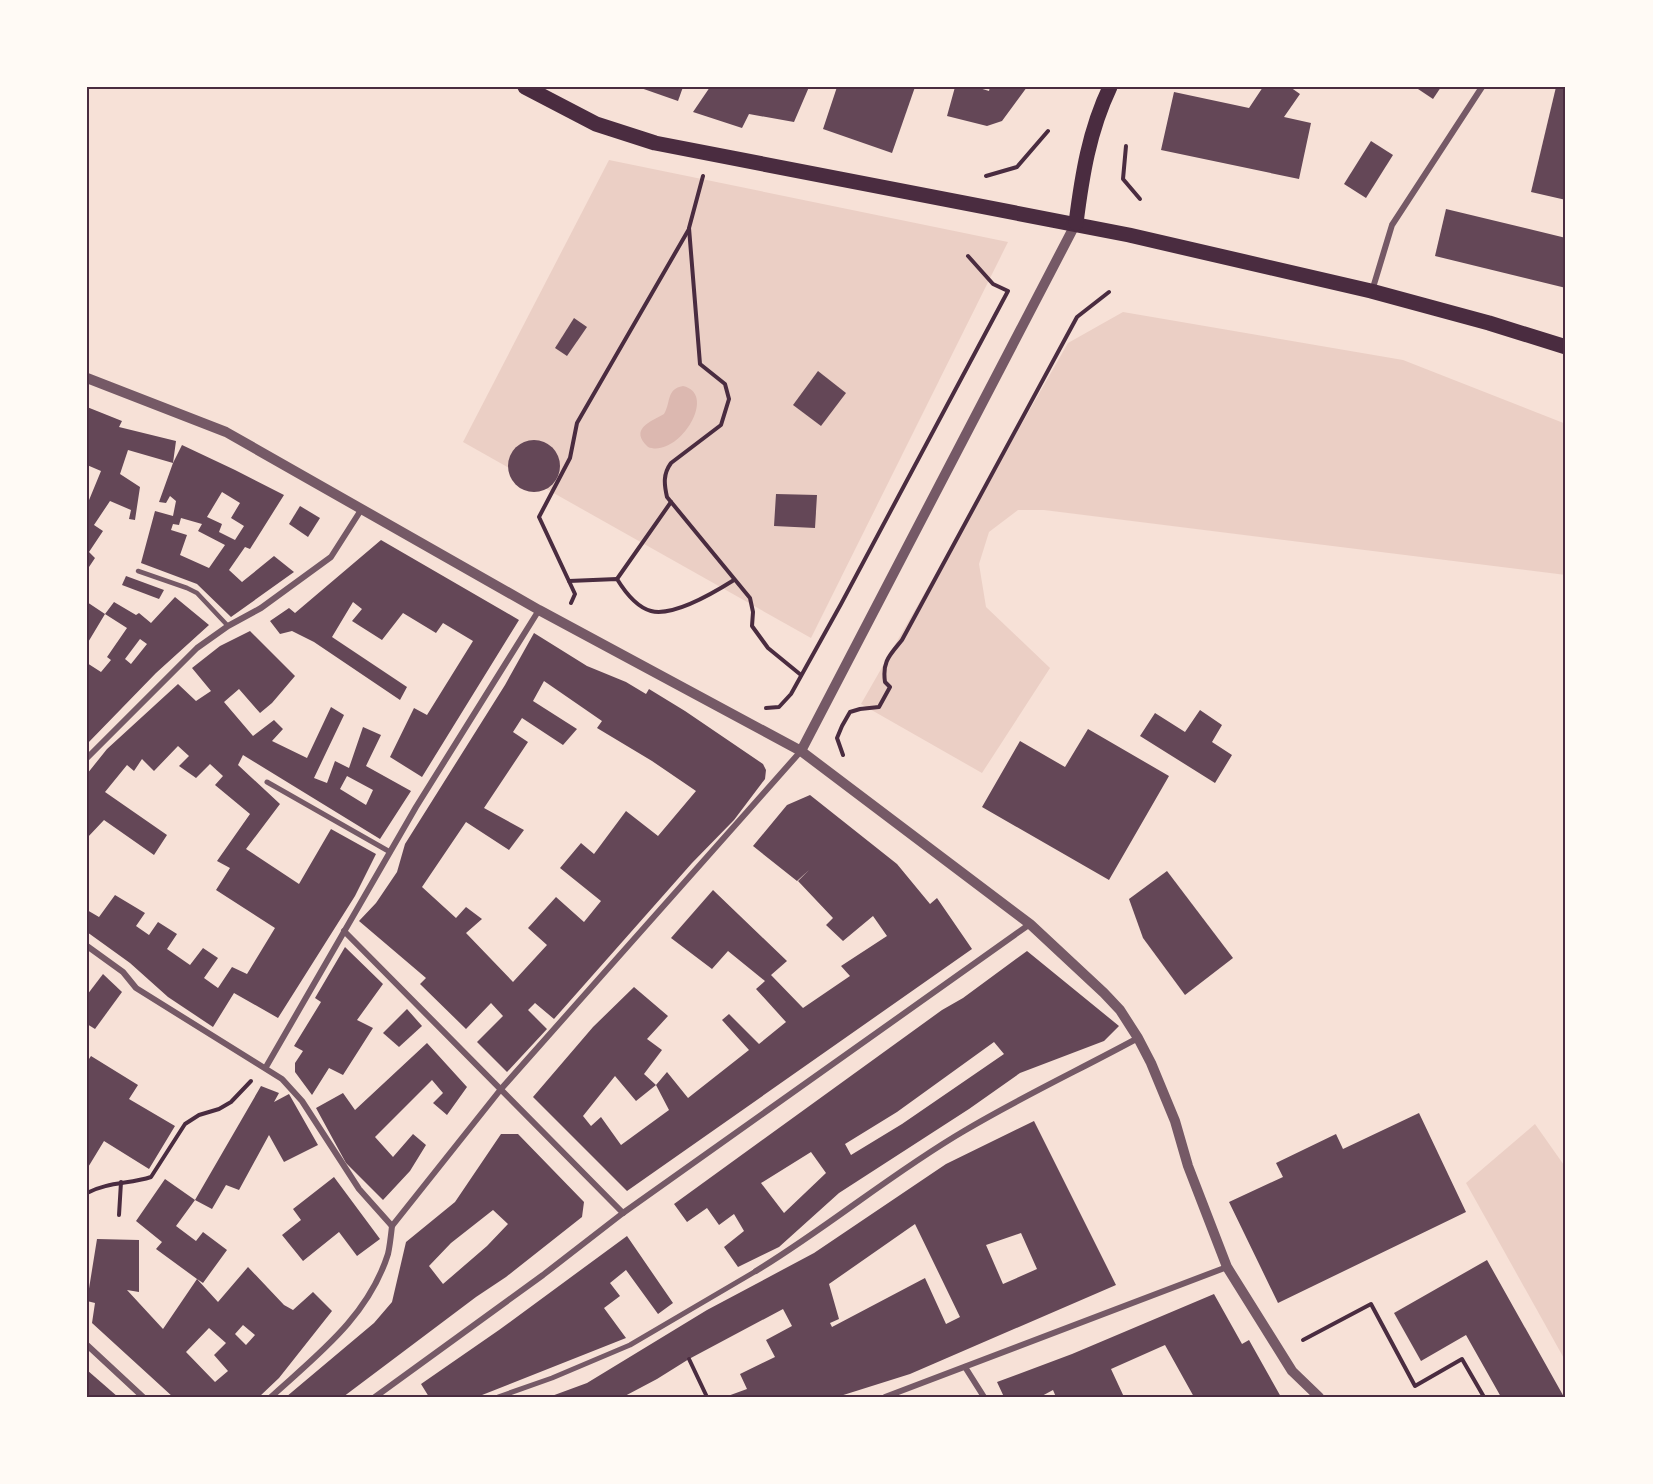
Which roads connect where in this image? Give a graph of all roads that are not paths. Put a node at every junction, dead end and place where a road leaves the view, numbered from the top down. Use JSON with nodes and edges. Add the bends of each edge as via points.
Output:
{"nodes":[{"id":1,"x":527,"y":87,"type":"edge"},
{"id":2,"x":1110,"y":87,"type":"edge"},
{"id":3,"x":1482,"y":87,"type":"edge"},
{"id":4,"x":1076,"y":224,"type":"junction"},
{"id":5,"x":1371,"y":291,"type":"junction"},
{"id":6,"x":1566,"y":347,"type":"edge"},
{"id":7,"x":87,"y":378,"type":"edge"},
{"id":8,"x":361,"y":510,"type":"junction"},
{"id":9,"x":138,"y":571,"type":"dead end"},
{"id":10,"x":539,"y":610,"type":"junction"},
{"id":11,"x":228,"y":626,"type":"junction"},
{"id":12,"x":801,"y":751,"type":"junction"},
{"id":13,"x":87,"y":758,"type":"edge"},
{"id":14,"x":267,"y":782,"type":"dead end"},
{"id":15,"x":390,"y":852,"type":"junction"},
{"id":16,"x":1030,"y":924,"type":"junction"},
{"id":17,"x":344,"y":931,"type":"junction"},
{"id":18,"x":87,"y":946,"type":"edge"},
{"id":19,"x":1138,"y":1038,"type":"junction"},
{"id":20,"x":266,"y":1067,"type":"junction"},
{"id":21,"x":501,"y":1089,"type":"junction"},
{"id":22,"x":623,"y":1213,"type":"junction"},
{"id":23,"x":392,"y":1226,"type":"junction"},
{"id":24,"x":1227,"y":1267,"type":"junction"},
{"id":25,"x":756,"y":1271,"type":"joint"},
{"id":26,"x":87,"y":1345,"type":"edge"},
{"id":27,"x":965,"y":1367,"type":"junction"},
{"id":28,"x":143,"y":1397,"type":"edge"},
{"id":29,"x":271,"y":1397,"type":"edge"},
{"id":30,"x":375,"y":1397,"type":"edge"},
{"id":31,"x":498,"y":1397,"type":"edge"},
{"id":32,"x":885,"y":1397,"type":"edge"},
{"id":33,"x":984,"y":1397,"type":"edge"},
{"id":34,"x":1319,"y":1397,"type":"edge"}],
"edges":[{"from":1,"to":4,"type":"main road","via":[[565,109],[625,135],[655,143]]},
{"from":2,"to":4,"type":"main road","via":[[1086,153]]},
{"from":3,"to":5,"type":"street","via":[[1392,225]]},
{"from":4,"to":5,"type":"main road"},
{"from":4,"to":12,"type":"street"},
{"from":5,"to":6,"type":"main road"},
{"from":7,"to":8,"type":"street","via":[[226,432]]},
{"from":8,"to":10,"type":"street"},
{"from":8,"to":11,"type":"street","via":[[331,557],[261,608]]},
{"from":9,"to":11,"type":"lane","via":[[197,593]]},
{"from":10,"to":12,"type":"street"},
{"from":10,"to":15,"type":"street"},
{"from":11,"to":13,"type":"street","via":[[197,648]]},
{"from":12,"to":16,"type":"street"},
{"from":12,"to":21,"type":"street"},
{"from":14,"to":15,"type":"street"},
{"from":15,"to":17,"type":"street"},
{"from":16,"to":19,"type":"street","via":[[1104,993]]},
{"from":16,"to":22,"type":"street"},
{"from":17,"to":20,"type":"street"},
{"from":17,"to":21,"type":"street"},
{"from":18,"to":20,"type":"street","via":[[123,972],[136,988]]},
{"from":19,"to":24,"type":"street","via":[[1175,1121]]},
{"from":19,"to":25,"type":"street","via":[[964,1131]]},
{"from":20,"to":23,"type":"street","via":[[292,1089],[359,1189]]},
{"from":21,"to":22,"type":"street"},
{"from":21,"to":23,"type":"street"},
{"from":22,"to":30,"type":"street"},
{"from":23,"to":29,"type":"street","via":[[388,1254],[359,1312]]},
{"from":24,"to":27,"type":"street"},
{"from":24,"to":34,"type":"street","via":[[1292,1371]]},
{"from":25,"to":31,"type":"street","via":[[630,1345]]},
{"from":26,"to":28,"type":"street"},
{"from":27,"to":32,"type":"street"},
{"from":27,"to":33,"type":"street"}]}
